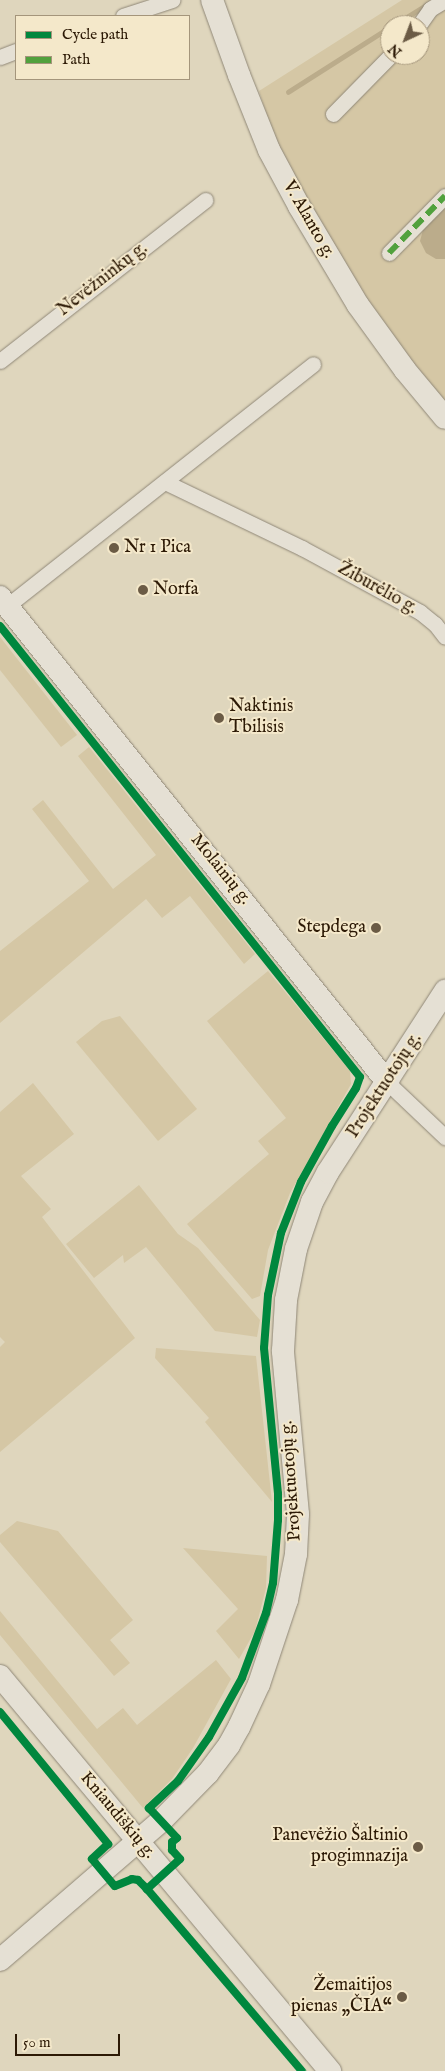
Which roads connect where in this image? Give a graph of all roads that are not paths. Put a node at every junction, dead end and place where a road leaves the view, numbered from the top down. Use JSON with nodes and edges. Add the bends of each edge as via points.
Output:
{"nodes":[{"id":1,"x":172,"y":0,"type":"edge"},
{"id":2,"x":212,"y":0,"type":"edge"},
{"id":3,"x":445,"y":0,"type":"edge"},
{"id":4,"x":126,"y":15,"type":"edge"},
{"id":5,"x":426,"y":15,"type":"edge"},
{"id":6,"x":15,"y":52,"type":"edge"},
{"id":7,"x":0,"y":57,"type":"edge"},
{"id":8,"x":382,"y":65,"type":"edge"},
{"id":9,"x":333,"y":114,"type":"dead end"},
{"id":10,"x":445,"y":196,"type":"edge"},
{"id":11,"x":205,"y":200,"type":"dead end"},
{"id":12,"x":389,"y":253,"type":"dead end"},
{"id":13,"x":0,"y":361,"type":"edge"},
{"id":14,"x":313,"y":364,"type":"dead end"},
{"id":15,"x":445,"y":418,"type":"edge"},
{"id":16,"x":165,"y":482,"type":"junction"},
{"id":17,"x":4,"y":601,"type":"edge"},
{"id":18,"x":445,"y":637,"type":"edge"},
{"id":19,"x":445,"y":991,"type":"edge"},
{"id":20,"x":388,"y":1082,"type":"junction"},
{"id":21,"x":445,"y":1137,"type":"edge"},
{"id":22,"x":0,"y":1676,"type":"edge"},
{"id":23,"x":138,"y":1842,"type":"junction"},
{"id":24,"x":0,"y":1960,"type":"edge"},
{"id":25,"x":330,"y":2071,"type":"edge"}],
"edges":[{"from":1,"to":4,"type":"street"},
{"from":2,"to":15,"type":"main road","name":"V. Alanto g.","via":[[269,150],[299,206],[358,305]]},
{"from":3,"to":5,"type":"street"},
{"from":6,"to":7,"type":"street"},
{"from":8,"to":9,"type":"street"},
{"from":10,"to":12,"type":"street"},
{"from":11,"to":13,"type":"street","name":"Nevėžninkų g."},
{"from":14,"to":16,"type":"street"},
{"from":16,"to":17,"type":"street"},
{"from":16,"to":18,"type":"street","name":"Žiburėlio g.","via":[[302,548],[420,612]]},
{"from":17,"to":20,"type":"main road","name":"Molainių g."},
{"from":19,"to":20,"type":"main road","name":"Projektuotojų g."},
{"from":20,"to":21,"type":"street","name":"Molainių g."},
{"from":20,"to":23,"type":"main road","name":"Projektuotojų g.","via":[[328,1172],[312,1202],[296,1249],[286,1300],[285,1387],[298,1514],[296,1554],[287,1600],[259,1684],[229,1745],[184,1798]]},
{"from":22,"to":23,"type":"main road","name":"Kniaudiškių g."},
{"from":23,"to":24,"type":"main road","name":"Projektuotojų g."},
{"from":23,"to":25,"type":"main road","name":"Kniaudiškių g."}]}
